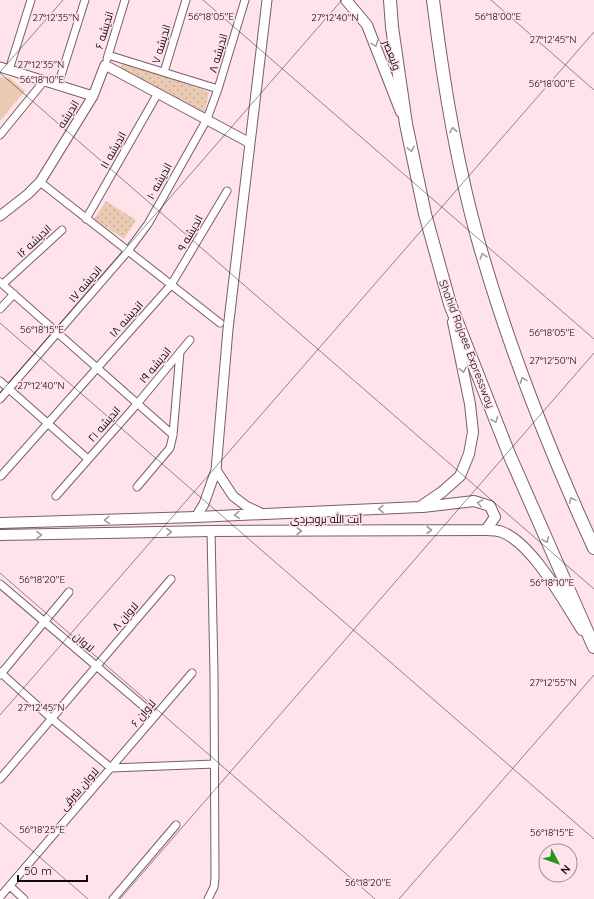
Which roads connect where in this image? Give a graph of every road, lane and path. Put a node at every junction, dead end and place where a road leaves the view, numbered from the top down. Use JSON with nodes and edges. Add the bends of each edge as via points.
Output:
{"nodes":[{"id":1,"x":31,"y":0,"type":"edge"},
{"id":2,"x":85,"y":0,"type":"edge"},
{"id":3,"x":125,"y":0,"type":"edge"},
{"id":4,"x":186,"y":0,"type":"edge"},
{"id":5,"x":245,"y":0,"type":"edge"},
{"id":6,"x":267,"y":0,"type":"edge"},
{"id":7,"x":346,"y":0,"type":"edge"},
{"id":8,"x":390,"y":0,"type":"edge"},
{"id":9,"x":433,"y":0,"type":"edge"},
{"id":10,"x":108,"y":55,"type":"junction"},
{"id":11,"x":105,"y":66,"type":"junction"},
{"id":12,"x":4,"y":68,"type":"edge"},
{"id":13,"x":164,"y":72,"type":"junction"},
{"id":14,"x":44,"y":81,"type":"junction"},
{"id":15,"x":58,"y":85,"type":"junction"},
{"id":16,"x":218,"y":89,"type":"junction"},
{"id":17,"x":158,"y":93,"type":"junction"},
{"id":18,"x":93,"y":96,"type":"junction"},
{"id":19,"x":206,"y":120,"type":"junction"},
{"id":20,"x":406,"y":124,"type":"junction"},
{"id":21,"x":0,"y":135,"type":"edge"},
{"id":22,"x":250,"y":142,"type":"junction"},
{"id":23,"x":40,"y":182,"type":"junction"},
{"id":24,"x":227,"y":191,"type":"dead end"},
{"id":25,"x":0,"y":216,"type":"edge"},
{"id":26,"x":86,"y":219,"type":"junction"},
{"id":27,"x":62,"y":230,"type":"dead end"},
{"id":28,"x":128,"y":251,"type":"junction"},
{"id":29,"x":2,"y":283,"type":"edge"},
{"id":30,"x":172,"y":285,"type":"junction"},
{"id":31,"x":14,"y":294,"type":"junction"},
{"id":32,"x":450,"y":304,"type":"junction"},
{"id":33,"x":0,"y":309,"type":"edge"},
{"id":34,"x":220,"y":323,"type":"dead end"},
{"id":35,"x":57,"y":332,"type":"junction"},
{"id":36,"x":190,"y":340,"type":"dead end"},
{"id":37,"x":180,"y":352,"type":"junction"},
{"id":38,"x":98,"y":368,"type":"junction"},
{"id":39,"x":0,"y":381,"type":"edge"},
{"id":40,"x":8,"y":389,"type":"junction"},
{"id":41,"x":0,"y":399,"type":"edge"},
{"id":42,"x":137,"y":404,"type":"junction"},
{"id":43,"x":48,"y":422,"type":"junction"},
{"id":44,"x":173,"y":435,"type":"junction"},
{"id":45,"x":88,"y":459,"type":"junction"},
{"id":46,"x":216,"y":470,"type":"junction"},
{"id":47,"x":1,"y":476,"type":"edge"},
{"id":48,"x":137,"y":487,"type":"dead end"},
{"id":49,"x":56,"y":496,"type":"dead end"},
{"id":50,"x":420,"y":508,"type":"junction"},
{"id":51,"x":263,"y":514,"type":"junction"},
{"id":52,"x":196,"y":517,"type":"junction"},
{"id":53,"x":0,"y":523,"type":"edge"},
{"id":54,"x":486,"y":530,"type":"junction"},
{"id":55,"x":211,"y":531,"type":"junction"},
{"id":56,"x":0,"y":535,"type":"edge"},
{"id":57,"x":594,"y":548,"type":"edge"},
{"id":58,"x":171,"y":579,"type":"dead end"},
{"id":59,"x":0,"y":584,"type":"edge"},
{"id":60,"x":69,"y":592,"type":"dead end"},
{"id":61,"x":44,"y":622,"type":"junction"},
{"id":62,"x":594,"y":648,"type":"edge"},
{"id":63,"x":96,"y":666,"type":"junction"},
{"id":64,"x":0,"y":673,"type":"edge"},
{"id":65,"x":192,"y":674,"type":"dead end"},
{"id":66,"x":155,"y":716,"type":"junction"},
{"id":67,"x":52,"y":719,"type":"junction"},
{"id":68,"x":215,"y":764,"type":"junction"},
{"id":69,"x":111,"y":768,"type":"junction"},
{"id":70,"x":0,"y":779,"type":"edge"},
{"id":71,"x":176,"y":825,"type":"dead end"},
{"id":72,"x":10,"y":886,"type":"junction"},
{"id":73,"x":0,"y":897,"type":"edge"},
{"id":74,"x":24,"y":899,"type":"edge"},
{"id":75,"x":113,"y":899,"type":"edge"},
{"id":76,"x":208,"y":899,"type":"edge"}],
"edges":[{"from":1,"to":12,"type":"street"},
{"from":2,"to":15,"type":"street"},
{"from":3,"to":10,"type":"street","name":"اندیشه ۶"},
{"from":4,"to":13,"type":"street","name":"اندیشه ۷"},
{"from":5,"to":16,"type":"street","name":"اندیشه ۸"},
{"from":6,"to":22,"type":"street"},
{"from":7,"to":20,"type":"main road","name":"ولیعصر","one_way":true,"via":[[368,25]]},
{"from":8,"to":20,"type":"highway","name":"Shahid Rajaee Expressway"},
{"from":57,"to":9,"type":"highway","one_way":true,"via":[[519,369],[478,240],[460,169]]},
{"from":10,"to":11,"type":"street","name":"اندیشه ۶"},
{"from":10,"to":13,"type":"street"},
{"from":11,"to":17,"type":"street"},
{"from":11,"to":18,"type":"street"},
{"from":12,"to":14,"type":"street","name":"اندیشه"},
{"from":13,"to":16,"type":"street"},
{"from":14,"to":15,"type":"street","name":"اندیشه"},
{"from":14,"to":21,"type":"street"},
{"from":15,"to":18,"type":"street","name":"اندیشه"},
{"from":16,"to":19,"type":"street","name":"اندیشه ۸"},
{"from":17,"to":19,"type":"street"},
{"from":17,"to":26,"type":"street","name":"اندیشه ۱۱"},
{"from":18,"to":23,"type":"street","name":"اندیشه"},
{"from":19,"to":22,"type":"street"},
{"from":19,"to":28,"type":"street","name":"اندیشه ۱۰","via":[[148,224]]},
{"from":20,"to":32,"type":"highway","name":"Shahid Rajaee Expressway","one_way":true,"via":[[425,214]]},
{"from":22,"to":46,"type":"street","via":[[228,329]]},
{"from":23,"to":25,"type":"street","name":"اندیشه"},
{"from":23,"to":26,"type":"street"},
{"from":24,"to":30,"type":"street","name":"اندیشه ۹"},
{"from":26,"to":28,"type":"street"},
{"from":27,"to":29,"type":"street","name":"اندیشه ۱۶"},
{"from":28,"to":30,"type":"street"},
{"from":28,"to":35,"type":"street","name":"اندیشه ۱۷"},
{"from":29,"to":31,"type":"street"},
{"from":30,"to":34,"type":"street"},
{"from":30,"to":38,"type":"street","name":"اندیشه ۱۸"},
{"from":31,"to":33,"type":"street"},
{"from":31,"to":35,"type":"street"},
{"from":32,"to":50,"type":"main road","one_way":true,"via":[[473,432],[469,454],[460,476]]},
{"from":32,"to":62,"type":"highway","name":"Shahid Rajaee Expressway","one_way":true,"via":[[509,454]]},
{"from":35,"to":38,"type":"street"},
{"from":35,"to":40,"type":"street","name":"اندیشه ۱۷"},
{"from":36,"to":37,"type":"street","name":"اندیشه ۱۹"},
{"from":37,"to":42,"type":"street","name":"اندیشه ۱۹"},
{"from":37,"to":44,"type":"street"},
{"from":38,"to":42,"type":"street"},
{"from":38,"to":43,"type":"street","name":"اندیشه ۱۸"},
{"from":39,"to":40,"type":"street"},
{"from":40,"to":41,"type":"street","name":"اندیشه ۱۷"},
{"from":40,"to":43,"type":"street"},
{"from":42,"to":44,"type":"street"},
{"from":42,"to":45,"type":"street","name":"اندیشه ۲۱"},
{"from":43,"to":45,"type":"street"},
{"from":43,"to":47,"type":"street","name":"اندیشه ۱۸"},
{"from":44,"to":48,"type":"street","via":[[170,448]]},
{"from":45,"to":49,"type":"street","name":"اندیشه ۲۱"},
{"from":46,"to":51,"type":"street","via":[[233,496]]},
{"from":46,"to":52,"type":"street","via":[[204,504]]},
{"from":50,"to":51,"type":"main road","name":"آیت الله بروجردی","one_way":true},
{"from":54,"to":50,"type":"main road","name":"آیت الله بروجردی","one_way":true,"via":[[495,518],[490,506],[474,501]]},
{"from":51,"to":52,"type":"main road","name":"آیت الله بروجردی","one_way":true},
{"from":52,"to":53,"type":"main road","name":"آیت الله بروجردی","one_way":true},
{"from":55,"to":54,"type":"main road","name":"آیت الله بروجردی","one_way":true},
{"from":54,"to":62,"type":"main road","name":"آیت الله بروجردی","via":[[501,532],[520,544],[540,565]]},
{"from":56,"to":55,"type":"main road","name":"آیت الله بروجردی","one_way":true},
{"from":55,"to":68,"type":"street"},
{"from":58,"to":63,"type":"street","name":"لاوان ۸"},
{"from":59,"to":61,"type":"street","name":"لاوان"},
{"from":60,"to":61,"type":"street"},
{"from":61,"to":63,"type":"street","name":"لاوان"},
{"from":61,"to":64,"type":"street"},
{"from":63,"to":66,"type":"street","name":"لاوان"},
{"from":63,"to":67,"type":"street","name":"لاوان ۸"},
{"from":64,"to":67,"type":"street","name":"لاوان شرقی"},
{"from":65,"to":66,"type":"street","name":"لاوان ۶"},
{"from":66,"to":69,"type":"street","name":"لاوان ۶"},
{"from":67,"to":69,"type":"street","name":"لاوان شرقی"},
{"from":67,"to":70,"type":"street","name":"لاوان ۸"},
{"from":68,"to":69,"type":"street","name":"لاوان شرقی"},
{"from":68,"to":76,"type":"street","via":[[215,878]]},
{"from":69,"to":72,"type":"street","name":"لاوان شرقی"},
{"from":71,"to":75,"type":"street"},
{"from":72,"to":73,"type":"street","name":"لاوان شرقی"},
{"from":72,"to":74,"type":"street"}]}
